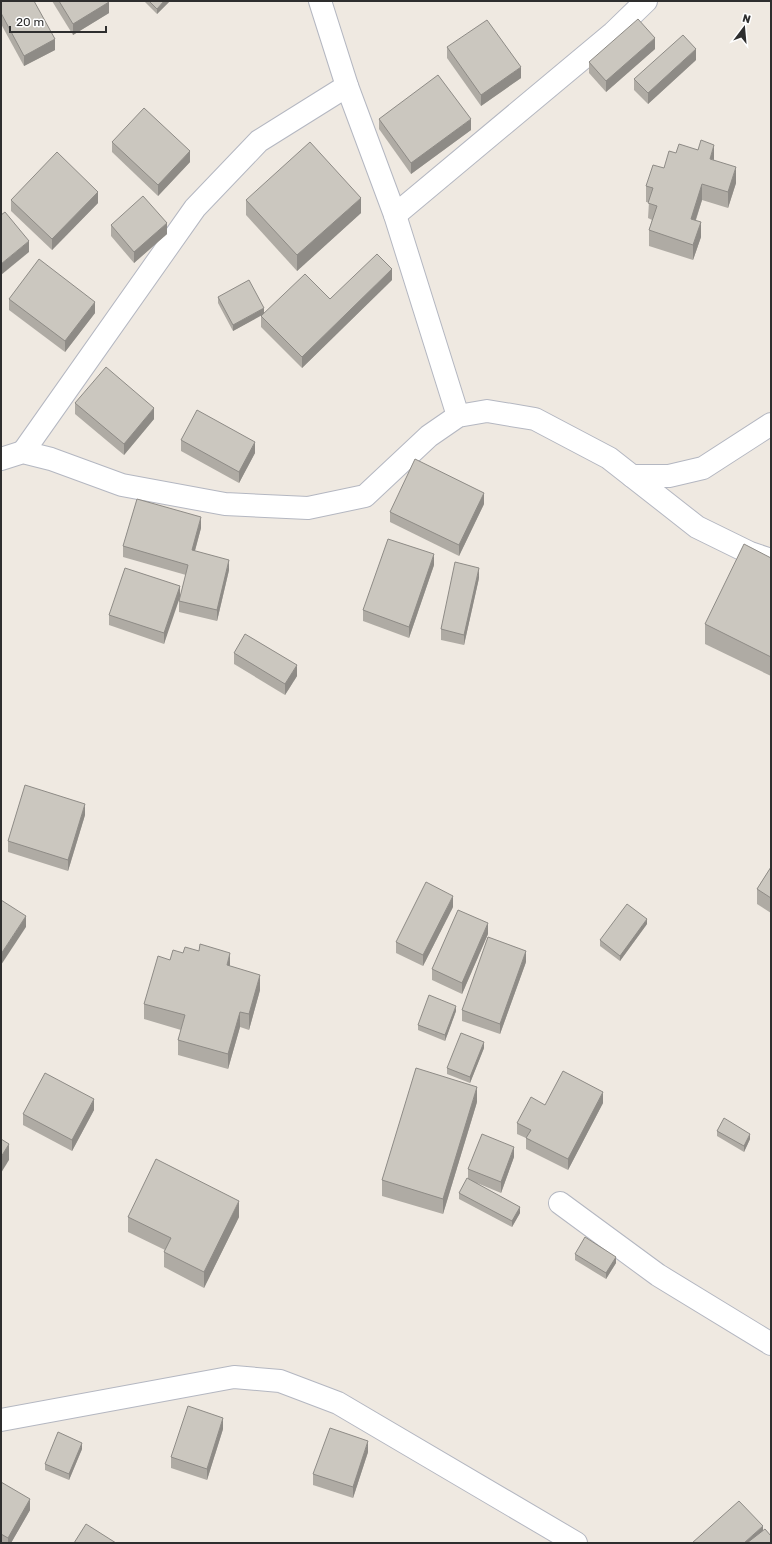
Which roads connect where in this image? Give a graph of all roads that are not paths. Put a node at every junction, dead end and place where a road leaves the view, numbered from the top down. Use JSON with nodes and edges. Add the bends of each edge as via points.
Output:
{"nodes":[{"id":1,"x":320,"y":1,"type":"edge"},
{"id":2,"x":646,"y":1,"type":"edge"},
{"id":3,"x":347,"y":86,"type":"junction"},
{"id":4,"x":395,"y":215,"type":"junction"},
{"id":5,"x":458,"y":416,"type":"junction"},
{"id":6,"x":771,"y":424,"type":"edge"},
{"id":7,"x":23,"y":452,"type":"junction"},
{"id":8,"x":1,"y":459,"type":"edge"},
{"id":9,"x":632,"y":476,"type":"junction"},
{"id":10,"x":771,"y":560,"type":"edge"},
{"id":11,"x":560,"y":1203,"type":"dead end"},
{"id":12,"x":771,"y":1344,"type":"edge"},
{"id":13,"x":1,"y":1420,"type":"edge"},
{"id":14,"x":576,"y":1543,"type":"edge"}],
"edges":[{"from":1,"to":3,"type":"street"},
{"from":2,"to":4,"type":"street","via":[[613,33]]},
{"from":3,"to":4,"type":"street"},
{"from":3,"to":7,"type":"street","via":[[259,141],[195,208]]},
{"from":4,"to":5,"type":"street"},
{"from":5,"to":7,"type":"street","via":[[429,436],[365,496],[308,508],[225,504],[122,485],[51,459]]},
{"from":5,"to":9,"type":"street","via":[[487,411],[535,419],[609,458]]},
{"from":6,"to":9,"type":"street","via":[[703,468],[669,476]]},
{"from":7,"to":8,"type":"street"},
{"from":9,"to":10,"type":"street","via":[[697,527],[750,553]]},
{"from":11,"to":12,"type":"street","via":[[658,1275]]},
{"from":13,"to":14,"type":"street","via":[[234,1377],[280,1381],[338,1403]]}]}
